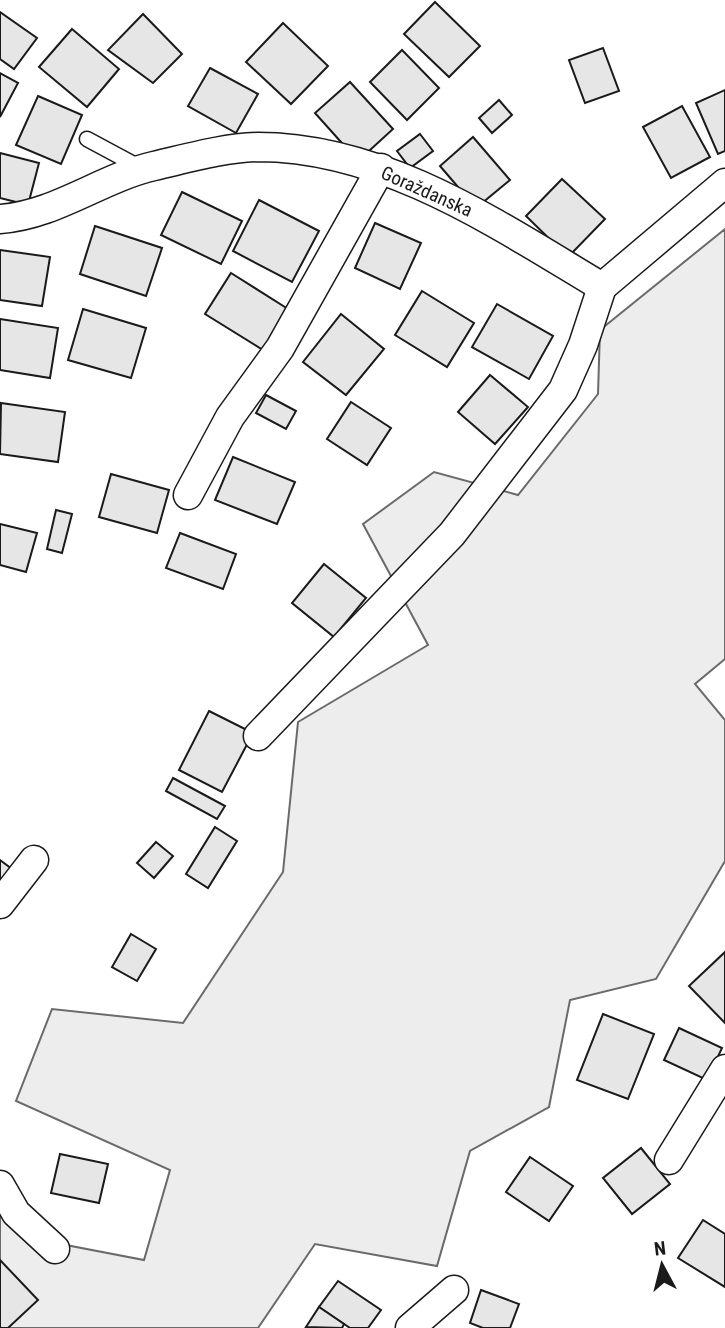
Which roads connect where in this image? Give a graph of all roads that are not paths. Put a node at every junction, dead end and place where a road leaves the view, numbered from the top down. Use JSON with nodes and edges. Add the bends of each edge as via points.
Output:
{"nodes":[{"id":1,"x":87,"y":139,"type":"dead end"},
{"id":2,"x":381,"y":168,"type":"junction"},
{"id":3,"x":142,"y":169,"type":"junction"},
{"id":4,"x":725,"y":183,"type":"edge"},
{"id":5,"x":0,"y":219,"type":"edge"},
{"id":6,"x":602,"y":287,"type":"junction"},
{"id":7,"x":188,"y":495,"type":"dead end"},
{"id":8,"x":258,"y":736,"type":"dead end"},
{"id":9,"x":34,"y":860,"type":"dead end"},
{"id":10,"x":0,"y":904,"type":"edge"},
{"id":11,"x":725,"y":1069,"type":"edge"},
{"id":12,"x":669,"y":1160,"type":"dead end"},
{"id":13,"x":0,"y":1185,"type":"edge"},
{"id":14,"x":55,"y":1249,"type":"dead end"},
{"id":15,"x":454,"y":1290,"type":"dead end"},
{"id":16,"x":410,"y":1328,"type":"edge"}],
"edges":[{"from":1,"to":3,"type":"lane"},
{"from":2,"to":3,"type":"street","name":"Goraždanska","via":[[297,150],[259,148],[222,150]]},
{"from":2,"to":6,"type":"street","name":"Goraždanska","via":[[486,218]]},
{"from":2,"to":7,"type":"street","via":[[280,348],[230,417]]},
{"from":3,"to":5,"type":"street","name":"Goraždanska","via":[[47,209]]},
{"from":4,"to":6,"type":"street"},
{"from":6,"to":8,"type":"street","via":[[563,390],[443,544]]},
{"from":9,"to":10,"type":"street"},
{"from":11,"to":12,"type":"street"},
{"from":13,"to":14,"type":"street","via":[[16,1213]]},
{"from":15,"to":16,"type":"street"}]}
